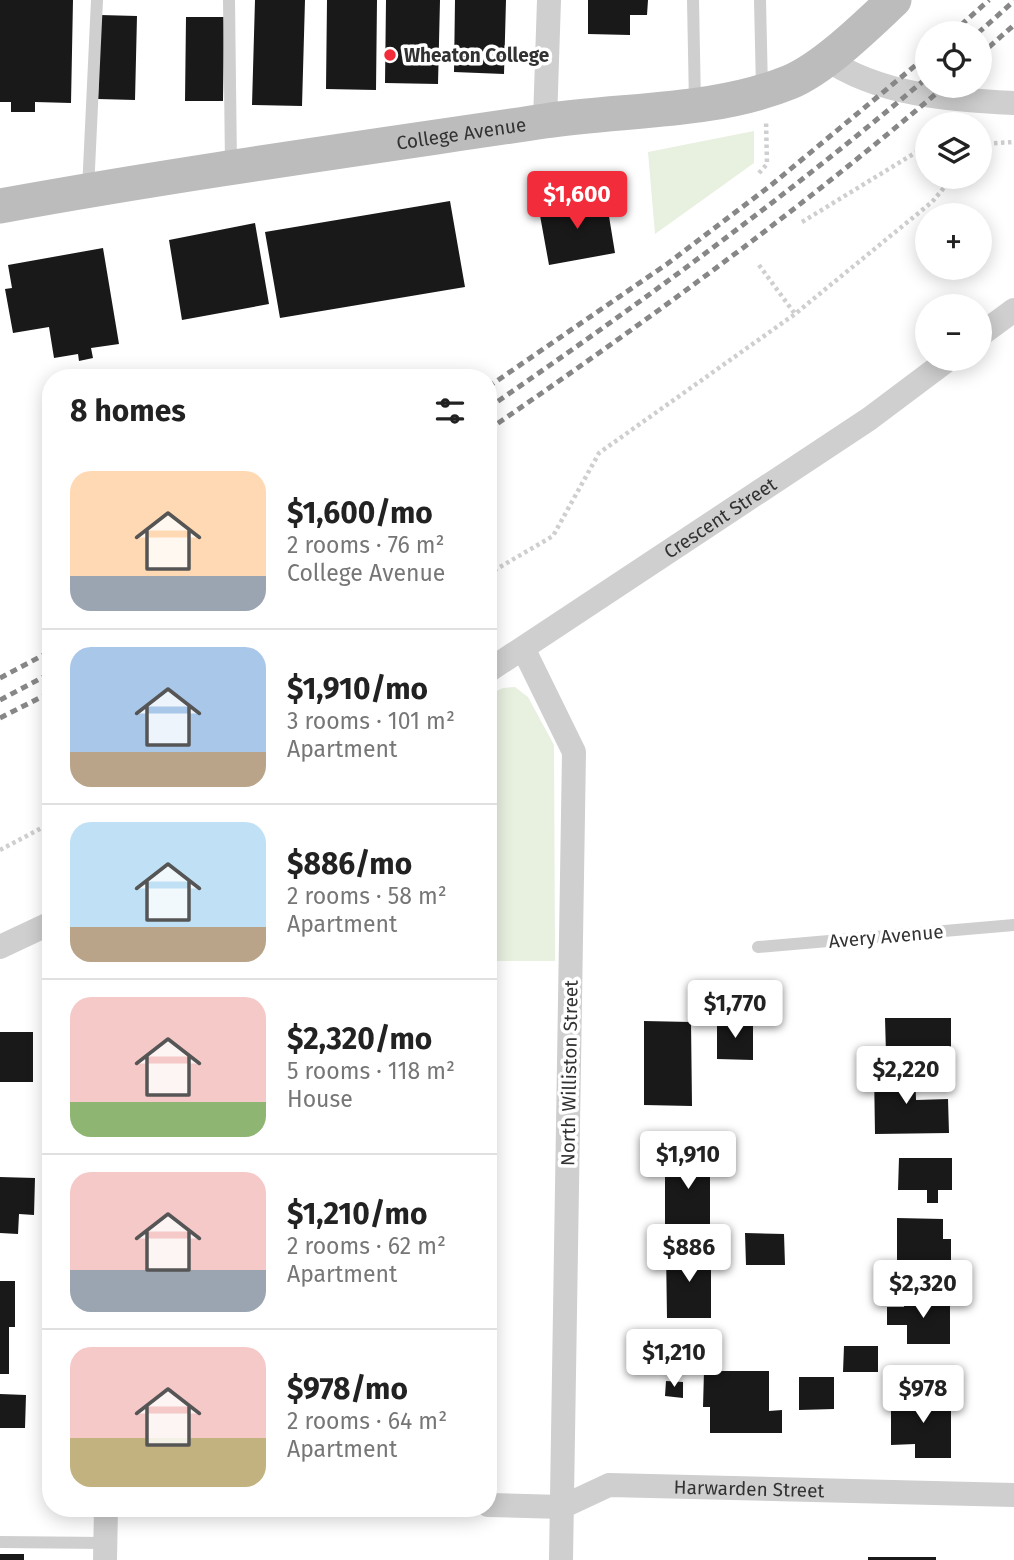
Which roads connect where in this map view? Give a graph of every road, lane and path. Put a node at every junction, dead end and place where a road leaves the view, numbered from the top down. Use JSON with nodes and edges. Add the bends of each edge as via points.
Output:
{"nodes":[{"id":1,"x":97,"y":0,"type":"edge"},
{"id":2,"x":229,"y":0,"type":"edge"},
{"id":3,"x":549,"y":0,"type":"edge"},
{"id":4,"x":693,"y":0,"type":"edge"},
{"id":5,"x":760,"y":0,"type":"edge"},
{"id":6,"x":894,"y":0,"type":"edge"},
{"id":7,"x":825,"y":58,"type":"junction"},
{"id":8,"x":1014,"y":103,"type":"edge"},
{"id":9,"x":695,"y":104,"type":"junction"},
{"id":10,"x":764,"y":107,"type":"junction"},
{"id":11,"x":545,"y":121,"type":"junction"},
{"id":12,"x":1014,"y":142,"type":"edge"},
{"id":13,"x":992,"y":143,"type":"edge"},
{"id":14,"x":915,"y":153,"type":"edge"},
{"id":15,"x":231,"y":169,"type":"junction"},
{"id":16,"x":759,"y":173,"type":"dead end"},
{"id":17,"x":943,"y":189,"type":"edge"},
{"id":18,"x":88,"y":190,"type":"junction"},
{"id":19,"x":0,"y":206,"type":"edge"},
{"id":20,"x":802,"y":222,"type":"dead end"},
{"id":21,"x":759,"y":265,"type":"dead end"},
{"id":22,"x":1014,"y":310,"type":"edge"},
{"id":23,"x":795,"y":314,"type":"junction"},
{"id":24,"x":992,"y":326,"type":"edge"},
{"id":25,"x":933,"y":371,"type":"edge"},
{"id":26,"x":497,"y":569,"type":"edge"},
{"id":27,"x":524,"y":650,"type":"junction"},
{"id":28,"x":497,"y":666,"type":"edge"},
{"id":29,"x":42,"y":828,"type":"edge"},
{"id":30,"x":0,"y":850,"type":"edge"},
{"id":31,"x":1014,"y":925,"type":"edge"},
{"id":32,"x":42,"y":927,"type":"edge"},
{"id":33,"x":0,"y":947,"type":"edge"},
{"id":34,"x":758,"y":947,"type":"dead end"},
{"id":35,"x":1014,"y":1495,"type":"edge"},
{"id":36,"x":497,"y":1505,"type":"edge"},
{"id":37,"x":562,"y":1507,"type":"junction"},
{"id":38,"x":106,"y":1517,"type":"edge"},
{"id":39,"x":0,"y":1542,"type":"edge"},
{"id":40,"x":105,"y":1551,"type":"edge"},
{"id":41,"x":561,"y":1560,"type":"edge"}],
"edges":[{"from":1,"to":18,"type":"lane"},
{"from":2,"to":15,"type":"lane"},
{"from":3,"to":11,"type":"street"},
{"from":4,"to":9,"type":"lane"},
{"from":5,"to":10,"type":"lane"},
{"from":6,"to":7,"type":"street","name":"College Avenue"},
{"from":7,"to":8,"type":"street","via":[[849,75],[890,87]]},
{"from":7,"to":10,"type":"street","name":"College Avenue"},
{"from":9,"to":10,"type":"street","name":"College Avenue"},
{"from":9,"to":11,"type":"street","name":"College Avenue"},
{"from":10,"to":16,"type":"path","via":[[767,164]]},
{"from":11,"to":15,"type":"street","name":"College Avenue"},
{"from":12,"to":13,"type":"path"},
{"from":14,"to":20,"type":"path"},
{"from":15,"to":18,"type":"street","name":"College Avenue"},
{"from":17,"to":23,"type":"path"},
{"from":18,"to":19,"type":"street","name":"College Avenue"},
{"from":21,"to":23,"type":"path"},
{"from":22,"to":24,"type":"street"},
{"from":23,"to":26,"type":"path","via":[[599,453],[553,536]]},
{"from":25,"to":27,"type":"street","name":"Crescent Street","via":[[869,419]]},
{"from":27,"to":28,"type":"street","name":"Crescent Street"},
{"from":27,"to":37,"type":"street","name":"North Williston Street","via":[[574,752]]},
{"from":29,"to":30,"type":"path"},
{"from":31,"to":34,"type":"lane","name":"Avery Avenue"},
{"from":32,"to":33,"type":"street"},
{"from":35,"to":37,"type":"street","name":"Harwarden Street","via":[[609,1485]]},
{"from":36,"to":37,"type":"street","name":"Harwarden Street"},
{"from":37,"to":41,"type":"street","name":"North Williston Street"},
{"from":38,"to":40,"type":"street"},
{"from":39,"to":40,"type":"lane"}]}
